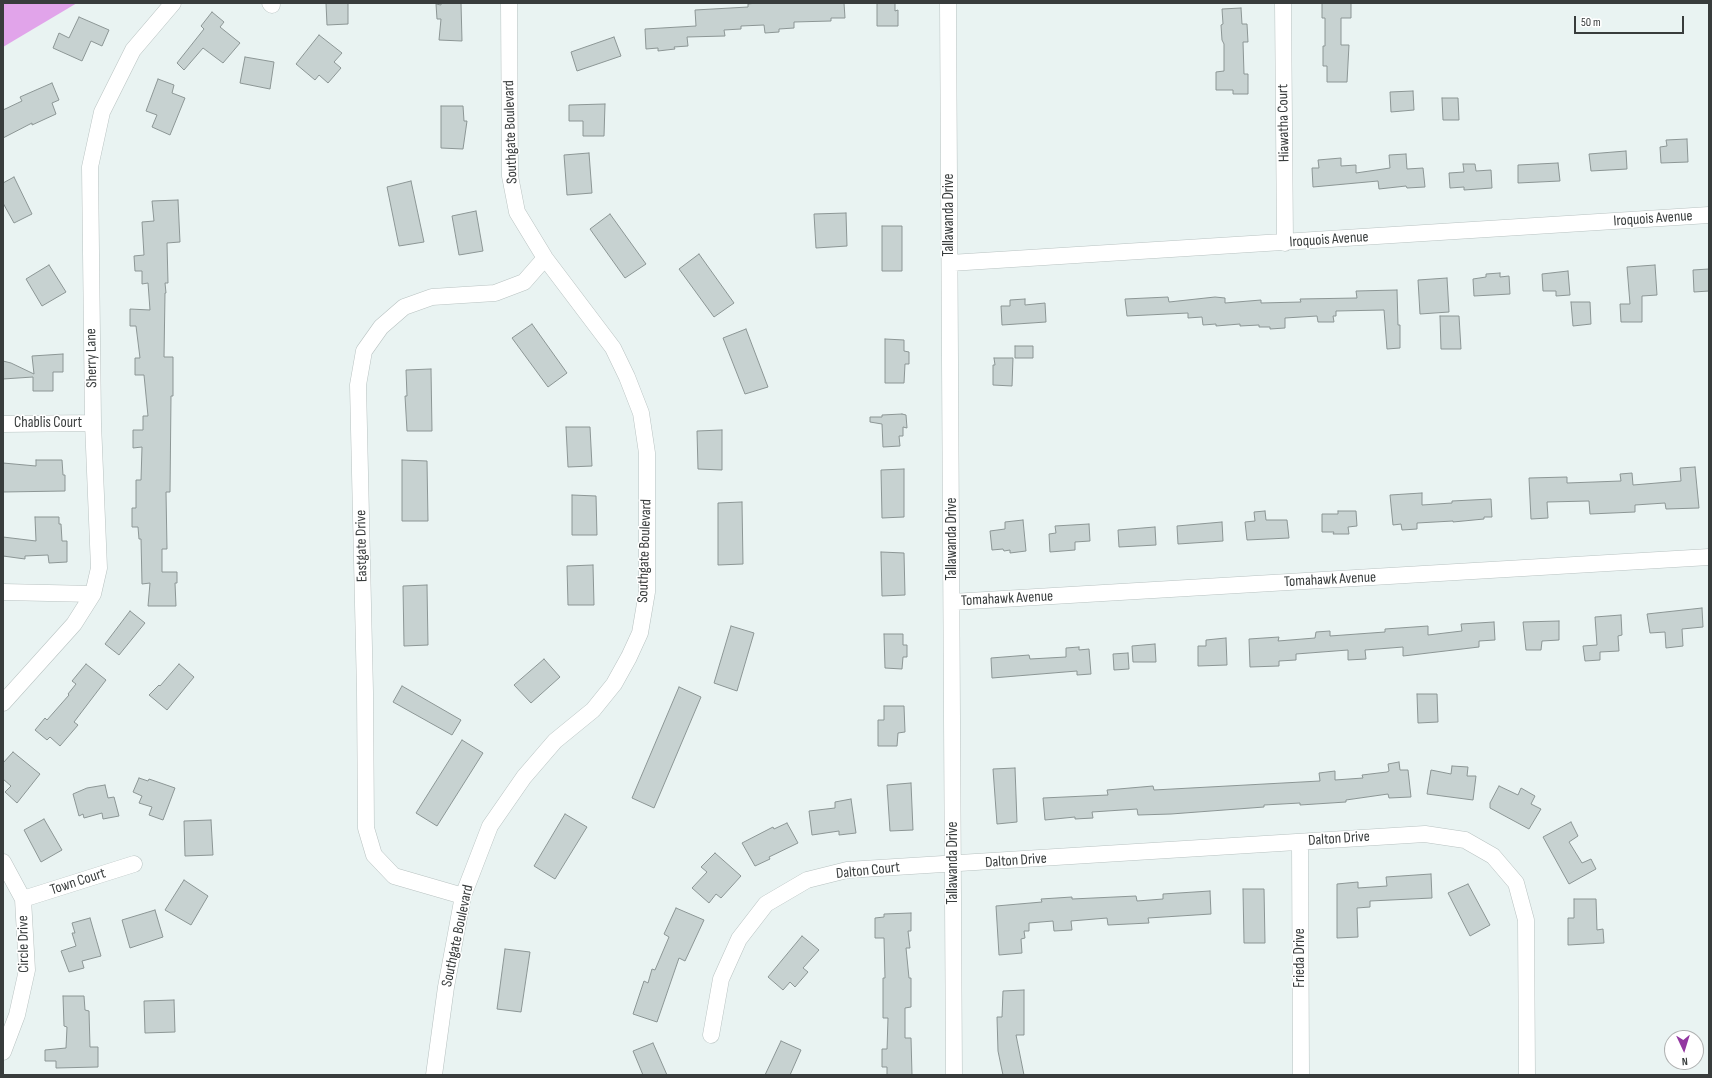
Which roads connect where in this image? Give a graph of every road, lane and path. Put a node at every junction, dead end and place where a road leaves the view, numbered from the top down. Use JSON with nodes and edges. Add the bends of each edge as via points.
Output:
{"nodes":[{"id":1,"x":173,"y":3,"type":"edge"},
{"id":2,"x":509,"y":3,"type":"edge"},
{"id":3,"x":948,"y":3,"type":"edge"},
{"id":4,"x":1283,"y":3,"type":"edge"},
{"id":5,"x":1709,"y":215,"type":"edge"},
{"id":6,"x":1286,"y":243,"type":"junction"},
{"id":7,"x":545,"y":258,"type":"junction"},
{"id":8,"x":950,"y":263,"type":"junction"},
{"id":9,"x":93,"y":423,"type":"junction"},
{"id":10,"x":3,"y":424,"type":"edge"},
{"id":11,"x":1709,"y":557,"type":"edge"},
{"id":12,"x":3,"y":592,"type":"edge"},
{"id":13,"x":93,"y":594,"type":"junction"},
{"id":14,"x":952,"y":602,"type":"junction"},
{"id":15,"x":3,"y":703,"type":"edge"},
{"id":16,"x":1300,"y":842,"type":"junction"},
{"id":17,"x":3,"y":862,"type":"edge"},
{"id":18,"x":134,"y":864,"type":"dead end"},
{"id":19,"x":953,"y":865,"type":"junction"},
{"id":20,"x":463,"y":896,"type":"junction"},
{"id":21,"x":23,"y":899,"type":"junction"},
{"id":22,"x":711,"y":1035,"type":"dead end"},
{"id":23,"x":3,"y":1052,"type":"edge"},
{"id":24,"x":434,"y":1075,"type":"edge"},
{"id":25,"x":954,"y":1075,"type":"edge"},
{"id":26,"x":1300,"y":1075,"type":"edge"},
{"id":27,"x":1527,"y":1075,"type":"edge"}],
"edges":[{"from":1,"to":9,"type":"street","name":"Sherry Lane","via":[[133,50],[102,112],[90,167]]},
{"from":2,"to":7,"type":"street","name":"Southgate Boulevard","via":[[510,176],[517,212]]},
{"from":3,"to":8,"type":"street","name":"Tallawanda Drive"},
{"from":4,"to":6,"type":"street","name":"Hiawatha Court"},
{"from":5,"to":6,"type":"street","name":"Iroquois Avenue"},
{"from":6,"to":8,"type":"street","name":"Iroquois Avenue"},
{"from":7,"to":20,"type":"street","name":"Southgate Boulevard","via":[[613,348],[641,413],[646,453],[647,592],[640,633],[614,684],[593,710],[555,741],[524,777],[490,826]]},
{"from":7,"to":20,"type":"street","name":"Eastgate Drive","via":[[524,282],[495,293],[432,297],[404,307],[381,326],[364,351],[358,385],[366,828],[374,855],[394,876]]},
{"from":8,"to":14,"type":"street","name":"Tallawanda Drive"},
{"from":9,"to":10,"type":"street","name":"Chablis Court"},
{"from":9,"to":13,"type":"street","name":"Sherry Lane","via":[[100,568]]},
{"from":11,"to":14,"type":"street","name":"Tomahawk Avenue"},
{"from":12,"to":13,"type":"street"},
{"from":13,"to":15,"type":"street","name":"Sherry Lane","via":[[74,624]]},
{"from":14,"to":19,"type":"street","name":"Tallawanda Drive"},
{"from":16,"to":19,"type":"street","name":"Dalton Drive"},
{"from":16,"to":26,"type":"street","name":"Frieda Drive"},
{"from":16,"to":27,"type":"street","name":"Dalton Drive","via":[[1425,834],[1466,840],[1493,856],[1516,883],[1526,920]]},
{"from":17,"to":21,"type":"street","name":"Circle Drive"},
{"from":18,"to":21,"type":"street","name":"Town Court"},
{"from":19,"to":22,"type":"street","name":"Dalton Court","via":[[847,870],[807,880],[766,904],[739,939],[721,979]]},
{"from":19,"to":25,"type":"street","name":"Tallawanda Drive"},
{"from":20,"to":24,"type":"street","name":"Southgate Boulevard","via":[[446,987]]},
{"from":21,"to":23,"type":"street","name":"Circle Drive","via":[[27,970],[17,1015]]}]}
